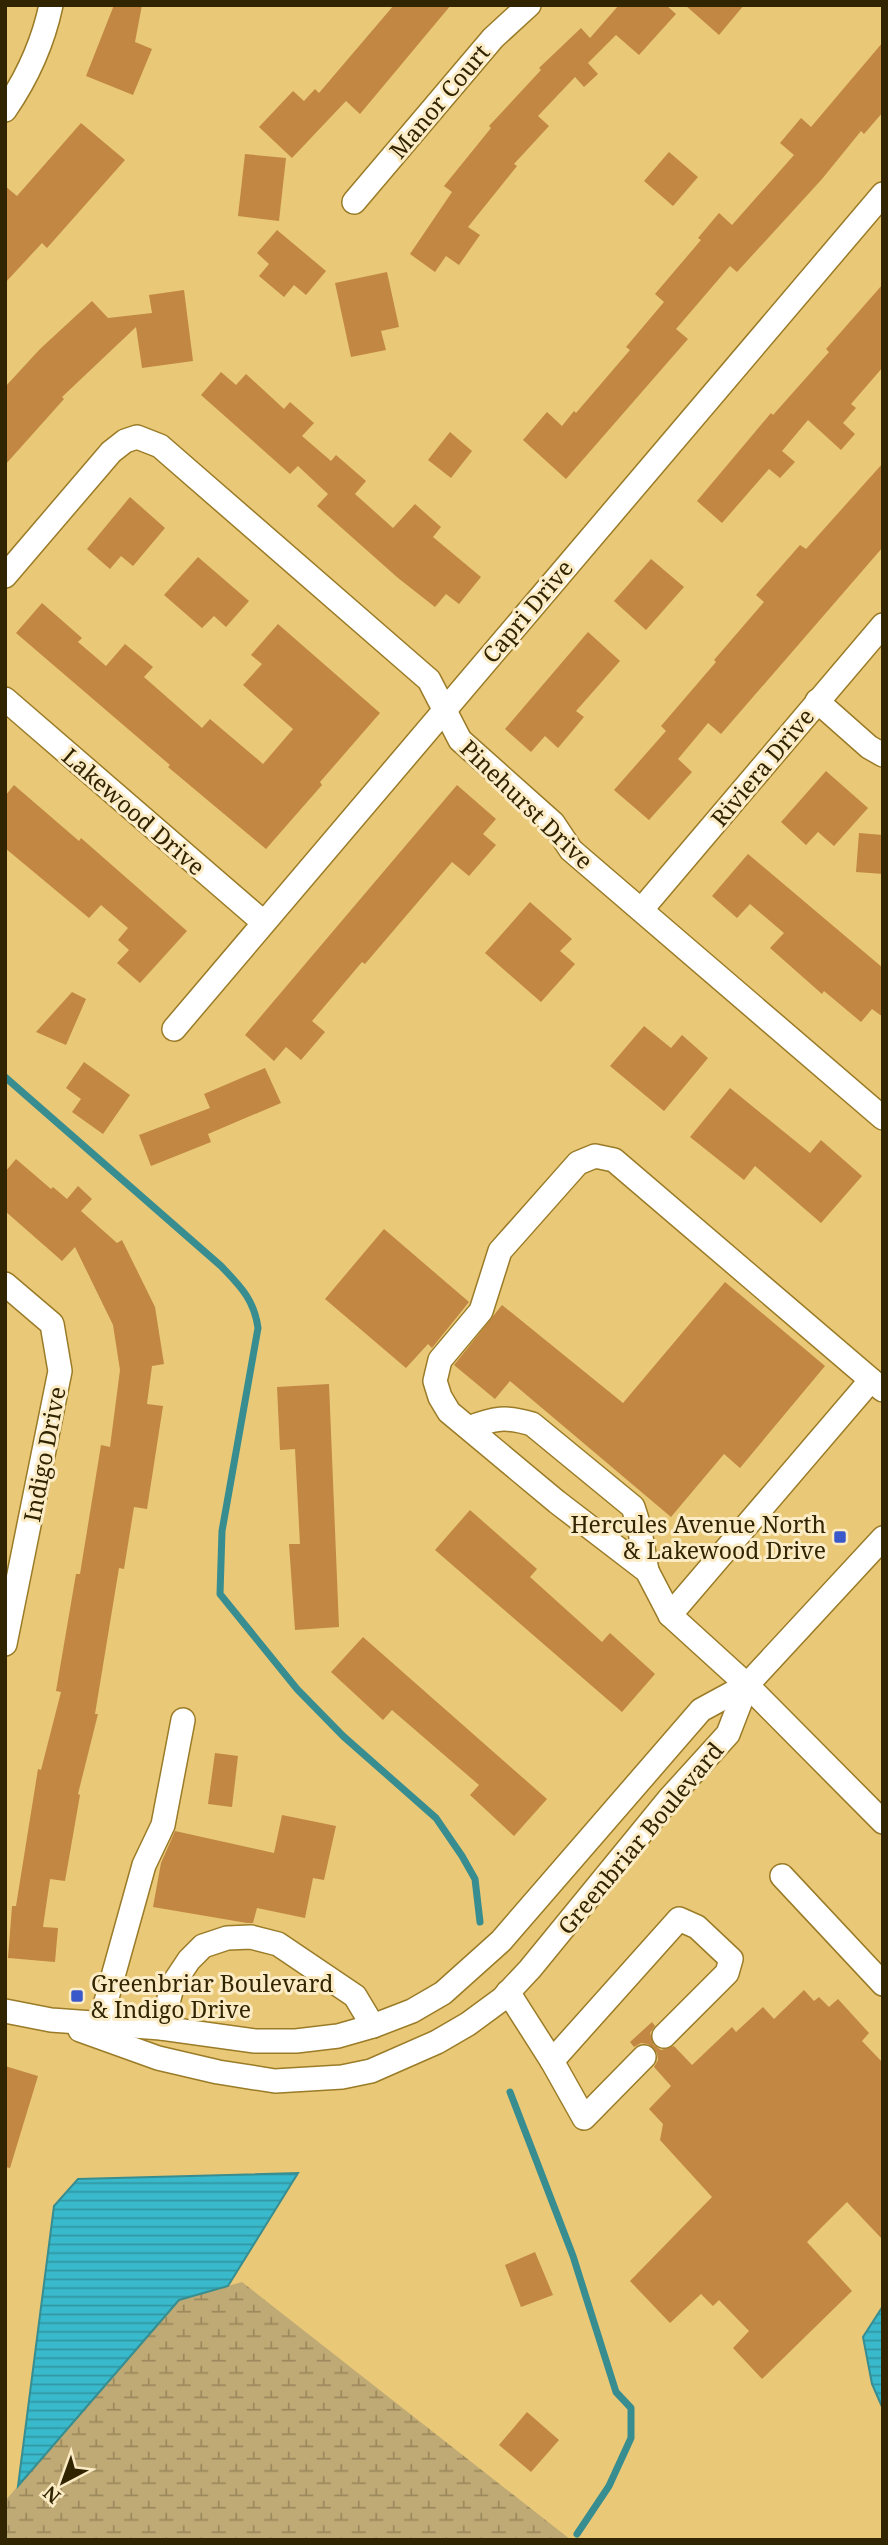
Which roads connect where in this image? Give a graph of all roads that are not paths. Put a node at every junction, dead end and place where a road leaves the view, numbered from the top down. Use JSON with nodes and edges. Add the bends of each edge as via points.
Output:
{"nodes":[{"id":1,"x":51,"y":5,"type":"edge"},
{"id":2,"x":529,"y":5,"type":"edge"},
{"id":3,"x":5,"y":110,"type":"edge"},
{"id":4,"x":883,"y":194,"type":"edge"},
{"id":5,"x":354,"y":202,"type":"dead end"},
{"id":6,"x":5,"y":576,"type":"edge"},
{"id":7,"x":883,"y":625,"type":"edge"},
{"id":8,"x":5,"y":699,"type":"edge"},
{"id":9,"x":817,"y":701,"type":"junction"},
{"id":10,"x":443,"y":709,"type":"junction"},
{"id":11,"x":883,"y":755,"type":"edge"},
{"id":12,"x":642,"y":909,"type":"junction"},
{"id":13,"x":263,"y":922,"type":"junction"},
{"id":14,"x":174,"y":1028,"type":"dead end"},
{"id":15,"x":883,"y":1118,"type":"edge"},
{"id":16,"x":5,"y":1284,"type":"edge"},
{"id":17,"x":877,"y":1385,"type":"edge"},
{"id":18,"x":469,"y":1428,"type":"junction"},
{"id":19,"x":883,"y":1538,"type":"edge"},
{"id":20,"x":647,"y":1571,"type":"junction"},
{"id":21,"x":670,"y":1615,"type":"junction"},
{"id":22,"x":5,"y":1644,"type":"edge"},
{"id":23,"x":747,"y":1685,"type":"junction"},
{"id":24,"x":183,"y":1720,"type":"dead end"},
{"id":25,"x":883,"y":1822,"type":"edge"},
{"id":26,"x":782,"y":1876,"type":"dead end"},
{"id":27,"x":883,"y":1984,"type":"edge"},
{"id":28,"x":508,"y":1992,"type":"junction"},
{"id":29,"x":5,"y":2011,"type":"edge"},
{"id":30,"x":51,"y":2020,"type":"junction"},
{"id":31,"x":100,"y":2023,"type":"junction"},
{"id":32,"x":373,"y":2026,"type":"junction"},
{"id":33,"x":161,"y":2028,"type":"junction"},
{"id":34,"x":664,"y":2035,"type":"dead end"},
{"id":35,"x":645,"y":2057,"type":"dead end"},
{"id":36,"x":552,"y":2061,"type":"junction"}],
"edges":[{"from":1,"to":3,"type":"street","via":[[36,53]]},
{"from":2,"to":5,"type":"street","name":"Manor Court","via":[[492,38]]},
{"from":4,"to":10,"type":"street","name":"Capri Drive"},
{"from":6,"to":10,"type":"street","name":"Pinehurst Drive","via":[[118,446],[137,437],[159,446],[429,680]]},
{"from":7,"to":9,"type":"street","name":"Riviera Drive"},
{"from":8,"to":13,"type":"street","name":"Lakewood Drive"},
{"from":9,"to":11,"type":"street"},
{"from":9,"to":12,"type":"street","name":"Riviera Drive"},
{"from":10,"to":12,"type":"street","name":"Pinehurst Drive","via":[[460,740],[553,823],[571,850]]},
{"from":10,"to":13,"type":"street","name":"Capri Drive"},
{"from":12,"to":15,"type":"street","name":"Pinehurst Drive"},
{"from":13,"to":14,"type":"street","name":"Capri Drive"},
{"from":16,"to":22,"type":"street","name":"Indigo Drive","via":[[52,1324],[60,1371]]},
{"from":17,"to":18,"type":"street","via":[[614,1160],[595,1156],[578,1163],[500,1251],[481,1311],[440,1360],[435,1381],[440,1397],[449,1412]]},
{"from":17,"to":21,"type":"street"},
{"from":18,"to":20,"type":"street"},
{"from":18,"to":20,"type":"street","via":[[493,1419],[532,1424],[632,1507]]},
{"from":19,"to":23,"type":"street"},
{"from":20,"to":21,"type":"street"},
{"from":21,"to":23,"type":"street"},
{"from":23,"to":25,"type":"street"},
{"from":23,"to":28,"type":"street","name":"Greenbriar Boulevard","via":[[728,1734]]},
{"from":23,"to":32,"type":"street","name":"Greenbriar Boulevard","via":[[701,1710],[471,1970],[443,1993]]},
{"from":24,"to":31,"type":"street","via":[[163,1825],[144,1865]]},
{"from":26,"to":27,"type":"street"},
{"from":28,"to":30,"type":"street","name":"Greenbriar Boulevard","via":[[468,2024],[407,2057],[371,2071],[309,2080],[275,2081],[158,2058]]},
{"from":28,"to":36,"type":"street"},
{"from":29,"to":30,"type":"street","name":"Greenbriar Boulevard"},
{"from":30,"to":31,"type":"street","name":"Greenbriar Boulevard"},
{"from":31,"to":33,"type":"street","name":"Greenbriar Boulevard"},
{"from":32,"to":33,"type":"street","name":"Greenbriar Boulevard","via":[[296,2041],[255,2041]]},
{"from":32,"to":33,"type":"street","via":[[355,1996],[278,1944],[251,1937],[203,1946],[190,1959],[173,1984]]},
{"from":34,"to":36,"type":"street","via":[[727,1973],[731,1959],[697,1927],[679,1919]]},
{"from":35,"to":36,"type":"street","via":[[584,2118]]}]}
